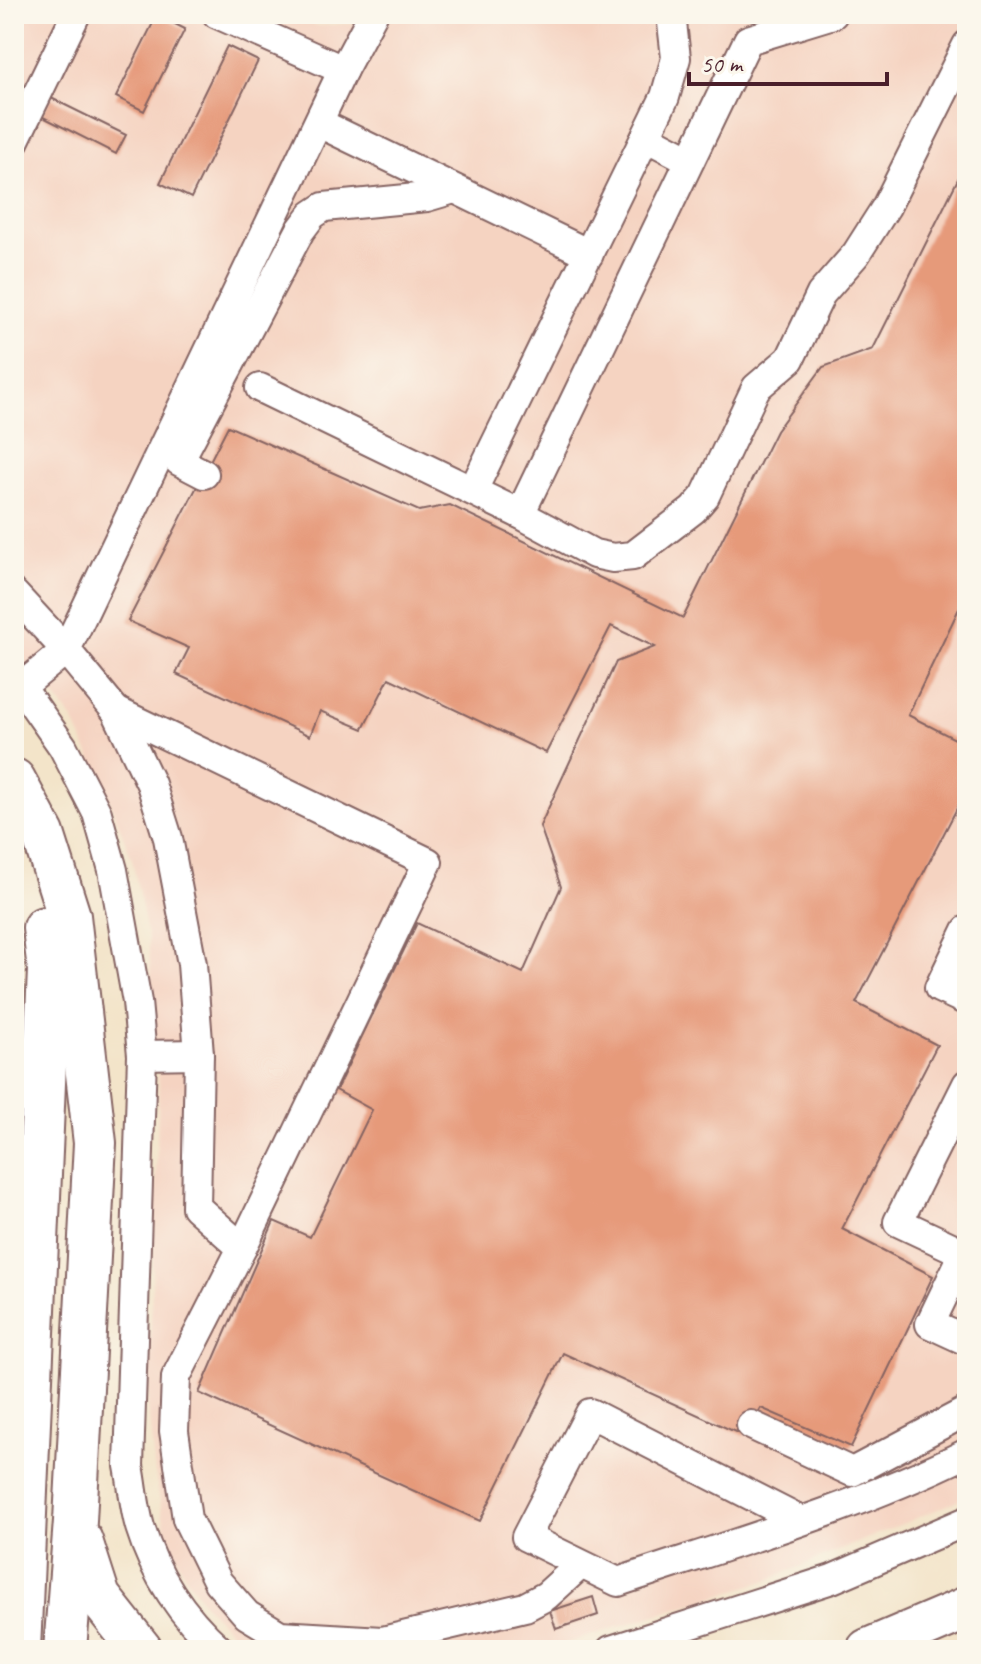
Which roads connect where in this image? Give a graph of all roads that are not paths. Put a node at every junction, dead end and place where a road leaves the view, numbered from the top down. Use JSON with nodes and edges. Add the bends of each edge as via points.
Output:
{"nodes":[{"id":1,"x":76,"y":14,"type":"edge"},
{"id":2,"x":217,"y":14,"type":"edge"},
{"id":3,"x":373,"y":14,"type":"edge"},
{"id":4,"x":671,"y":14,"type":"edge"},
{"id":5,"x":833,"y":14,"type":"edge"},
{"id":6,"x":967,"y":45,"type":"edge"},
{"id":7,"x":343,"y":70,"type":"junction"},
{"id":8,"x":319,"y":123,"type":"junction"},
{"id":9,"x":646,"y":137,"type":"junction"},
{"id":10,"x":14,"y":142,"type":"edge"},
{"id":11,"x":690,"y":160,"type":"junction"},
{"id":12,"x":454,"y":189,"type":"junction"},
{"id":13,"x":589,"y":254,"type":"junction"},
{"id":14,"x":260,"y":388,"type":"dead end"},
{"id":15,"x":204,"y":474,"type":"dead end"},
{"id":16,"x":473,"y":490,"type":"junction"},
{"id":17,"x":520,"y":514,"type":"junction"},
{"id":18,"x":14,"y":594,"type":"edge"},
{"id":19,"x":66,"y":650,"type":"junction"},
{"id":20,"x":18,"y":684,"type":"edge"},
{"id":21,"x":116,"y":711,"type":"junction"},
{"id":22,"x":14,"y":780,"type":"edge"},
{"id":23,"x":14,"y":825,"type":"edge"},
{"id":24,"x":967,"y":930,"type":"edge"},
{"id":25,"x":967,"y":1001,"type":"edge"},
{"id":26,"x":199,"y":1054,"type":"junction"},
{"id":27,"x":142,"y":1055,"type":"junction"},
{"id":28,"x":967,"y":1084,"type":"edge"},
{"id":29,"x":242,"y":1248,"type":"junction"},
{"id":30,"x":967,"y":1341,"type":"edge"},
{"id":31,"x":967,"y":1411,"type":"edge"},
{"id":32,"x":751,"y":1425,"type":"dead end"},
{"id":33,"x":966,"y":1456,"type":"edge"},
{"id":34,"x":20,"y":1521,"type":"edge"},
{"id":35,"x":75,"y":1521,"type":"junction"},
{"id":36,"x":801,"y":1521,"type":"junction"},
{"id":37,"x":967,"y":1521,"type":"edge"},
{"id":38,"x":580,"y":1565,"type":"junction"},
{"id":39,"x":967,"y":1608,"type":"edge"},
{"id":40,"x":967,"y":1639,"type":"edge"},
{"id":41,"x":19,"y":1650,"type":"edge"},
{"id":42,"x":65,"y":1650,"type":"edge"},
{"id":43,"x":141,"y":1650,"type":"edge"},
{"id":44,"x":220,"y":1650,"type":"edge"},
{"id":45,"x":611,"y":1650,"type":"edge"},
{"id":46,"x":868,"y":1650,"type":"edge"},
{"id":47,"x":944,"y":1650,"type":"edge"}],
"edges":[{"from":1,"to":10,"type":"street"},
{"from":2,"to":7,"type":"street"},
{"from":3,"to":7,"type":"street"},
{"from":4,"to":9,"type":"street","via":[[676,58]]},
{"from":5,"to":11,"type":"street","via":[[748,40]]},
{"from":6,"to":17,"type":"street","via":[[886,207],[856,254],[821,294],[790,359],[756,388],[705,496],[693,510],[633,556],[613,558],[594,554]]},
{"from":7,"to":8,"type":"street"},
{"from":8,"to":12,"type":"street"},
{"from":8,"to":19,"type":"street"},
{"from":9,"to":11,"type":"street"},
{"from":9,"to":13,"type":"street"},
{"from":11,"to":17,"type":"street"},
{"from":12,"to":13,"type":"street"},
{"from":12,"to":15,"type":"street","via":[[427,197],[324,207],[312,215],[179,461]]},
{"from":13,"to":16,"type":"street"},
{"from":14,"to":16,"type":"street"},
{"from":16,"to":17,"type":"street"},
{"from":18,"to":19,"type":"street"},
{"from":19,"to":20,"type":"street"},
{"from":19,"to":21,"type":"street"},
{"from":20,"to":27,"type":"street","via":[[63,747],[97,813],[135,987]]},
{"from":21,"to":26,"type":"street","via":[[151,784],[168,838],[192,964]]},
{"from":21,"to":29,"type":"street","via":[[428,862]]},
{"from":22,"to":35,"type":"highway","via":[[43,834],[69,916],[95,1143]]},
{"from":23,"to":34,"type":"highway","via":[[42,904],[49,970]]},
{"from":24,"to":25,"type":"street","via":[[939,988]]},
{"from":26,"to":27,"type":"street"},
{"from":26,"to":29,"type":"street","via":[[196,1207]]},
{"from":27,"to":44,"type":"street","via":[[129,1466],[140,1526],[163,1582],[193,1626]]},
{"from":28,"to":30,"type":"street","via":[[898,1222],[964,1253],[930,1324]]},
{"from":29,"to":38,"type":"street","via":[[176,1377],[174,1431],[187,1519],[218,1582],[247,1615],[280,1635],[382,1641],[525,1607],[546,1596]]},
{"from":31,"to":32,"type":"street","via":[[852,1472]]},
{"from":33,"to":36,"type":"street"},
{"from":34,"to":41,"type":"highway"},
{"from":35,"to":42,"type":"highway"},
{"from":35,"to":43,"type":"highway","via":[[99,1597]]},
{"from":36,"to":38,"type":"street","via":[[618,1582]]},
{"from":36,"to":38,"type":"street","via":[[590,1413],[526,1537]]},
{"from":37,"to":45,"type":"street","via":[[832,1579]]},
{"from":39,"to":46,"type":"highway"},
{"from":40,"to":47,"type":"highway"}]}
